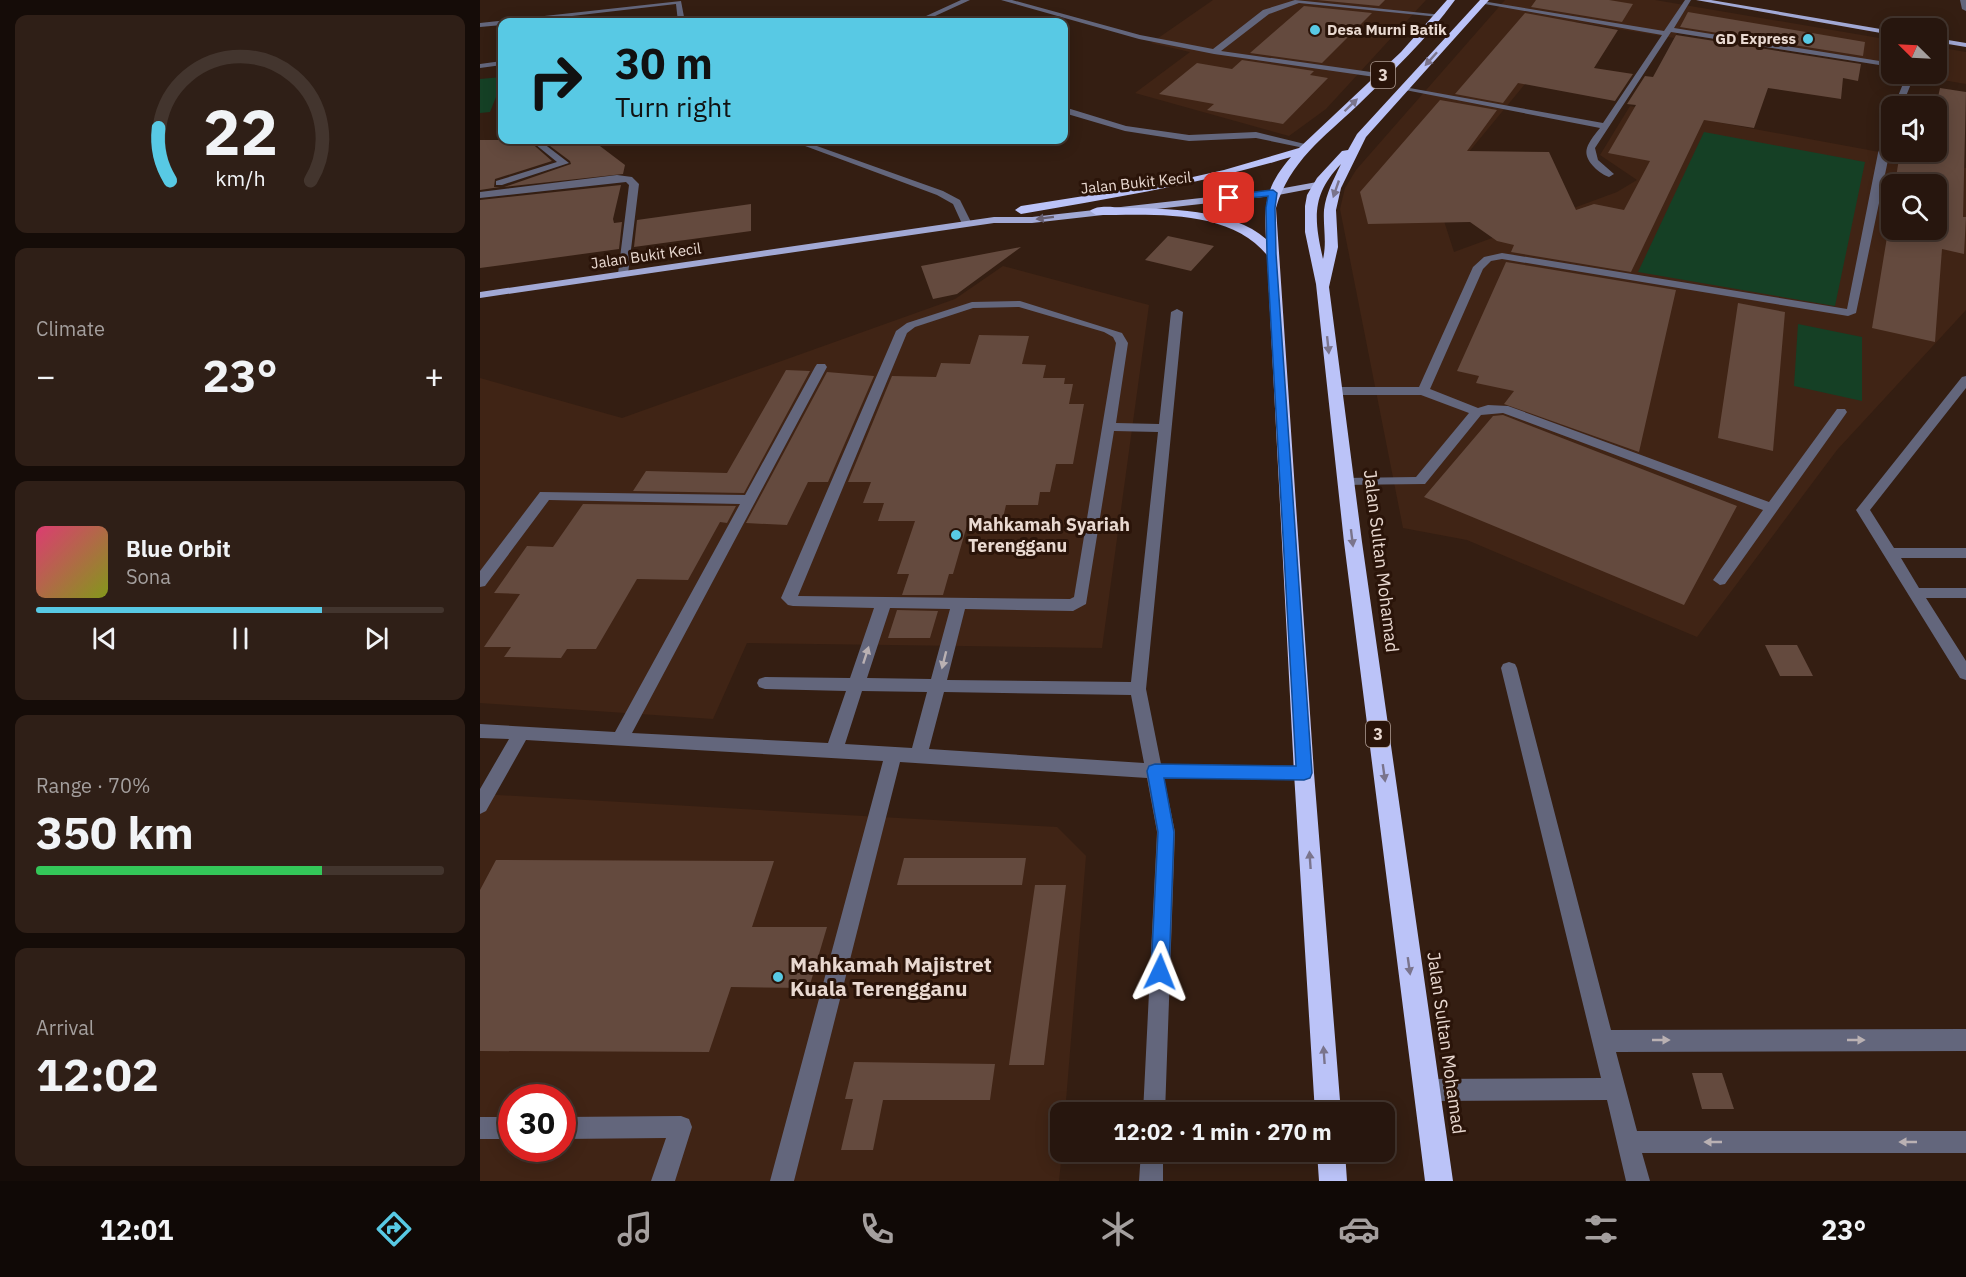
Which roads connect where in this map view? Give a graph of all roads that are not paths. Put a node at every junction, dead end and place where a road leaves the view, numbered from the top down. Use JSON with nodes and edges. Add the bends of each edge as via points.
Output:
{"nodes":[{"id":1,"x":967,"y":0,"type":"edge"},
{"id":2,"x":1004,"y":0,"type":"edge"},
{"id":3,"x":1688,"y":0,"type":"edge"},
{"id":4,"x":1699,"y":0,"type":"edge"},
{"id":5,"x":1963,"y":0,"type":"edge"},
{"id":6,"x":1483,"y":2,"type":"edge"},
{"id":7,"x":1407,"y":3,"type":"dead end"},
{"id":8,"x":680,"y":6,"type":"junction"},
{"id":9,"x":1448,"y":6,"type":"edge"},
{"id":10,"x":1966,"y":9,"type":"edge"},
{"id":11,"x":566,"y":18,"type":"edge"},
{"id":12,"x":587,"y":18,"type":"edge"},
{"id":13,"x":682,"y":18,"type":"edge"},
{"id":14,"x":926,"y":18,"type":"edge"},
{"id":15,"x":498,"y":25,"type":"edge"},
{"id":16,"x":480,"y":27,"type":"edge"},
{"id":17,"x":498,"y":28,"type":"edge"},
{"id":18,"x":1668,"y":31,"type":"junction"},
{"id":19,"x":1881,"y":31,"type":"edge"},
{"id":20,"x":1947,"y":42,"type":"edge"},
{"id":21,"x":1966,"y":45,"type":"edge"},
{"id":22,"x":1215,"y":52,"type":"junction"},
{"id":23,"x":1881,"y":62,"type":"edge"},
{"id":24,"x":498,"y":64,"type":"edge"},
{"id":25,"x":480,"y":66,"type":"edge"},
{"id":26,"x":1382,"y":76,"type":"junction"},
{"id":27,"x":1404,"y":88,"type":"junction"},
{"id":28,"x":1068,"y":111,"type":"edge"},
{"id":29,"x":1606,"y":126,"type":"junction"},
{"id":30,"x":1361,"y":136,"type":"junction"},
{"id":31,"x":539,"y":144,"type":"edge"},
{"id":32,"x":804,"y":144,"type":"edge"},
{"id":33,"x":1307,"y":148,"type":"junction"},
{"id":34,"x":1881,"y":162,"type":"edge"},
{"id":35,"x":542,"y":170,"type":"junction"},
{"id":36,"x":1609,"y":174,"type":"dead end"},
{"id":37,"x":499,"y":183,"type":"dead end"},
{"id":38,"x":1317,"y":185,"type":"junction"},
{"id":39,"x":538,"y":188,"type":"junction"},
{"id":40,"x":1276,"y":188,"type":"junction"},
{"id":41,"x":480,"y":195,"type":"edge"},
{"id":42,"x":1022,"y":210,"type":"junction"},
{"id":43,"x":1096,"y":211,"type":"junction"},
{"id":44,"x":994,"y":220,"type":"junction"},
{"id":45,"x":967,"y":224,"type":"junction"},
{"id":46,"x":1272,"y":254,"type":"junction"},
{"id":47,"x":623,"y":274,"type":"junction"},
{"id":48,"x":1322,"y":286,"type":"junction"},
{"id":49,"x":480,"y":295,"type":"edge"},
{"id":50,"x":1177,"y":312,"type":"dead end"},
{"id":51,"x":821,"y":367,"type":"dead end"},
{"id":52,"x":1966,"y":380,"type":"edge"},
{"id":53,"x":1334,"y":391,"type":"junction"},
{"id":54,"x":1423,"y":391,"type":"junction"},
{"id":55,"x":1477,"y":412,"type":"junction"},
{"id":56,"x":1841,"y":412,"type":"dead end"},
{"id":57,"x":1108,"y":427,"type":"junction"},
{"id":58,"x":1165,"y":428,"type":"junction"},
{"id":59,"x":1346,"y":482,"type":"junction"},
{"id":60,"x":749,"y":500,"type":"junction"},
{"id":61,"x":1771,"y":508,"type":"junction"},
{"id":62,"x":1890,"y":554,"type":"junction"},
{"id":63,"x":1966,"y":554,"type":"edge"},
{"id":64,"x":1720,"y":580,"type":"dead end"},
{"id":65,"x":480,"y":582,"type":"edge"},
{"id":66,"x":1915,"y":593,"type":"junction"},
{"id":67,"x":1966,"y":593,"type":"edge"},
{"id":68,"x":884,"y":602,"type":"junction"},
{"id":69,"x":959,"y":603,"type":"junction"},
{"id":70,"x":1509,"y":668,"type":"dead end"},
{"id":71,"x":1966,"y":674,"type":"edge"},
{"id":72,"x":765,"y":683,"type":"dead end"},
{"id":73,"x":856,"y":684,"type":"junction"},
{"id":74,"x":938,"y":685,"type":"junction"},
{"id":75,"x":1138,"y":688,"type":"junction"},
{"id":76,"x":480,"y":731,"type":"edge"},
{"id":77,"x":521,"y":733,"type":"junction"},
{"id":78,"x":620,"y":739,"type":"junction"},
{"id":79,"x":834,"y":751,"type":"junction"},
{"id":80,"x":893,"y":754,"type":"junction"},
{"id":81,"x":919,"y":755,"type":"junction"},
{"id":82,"x":1155,"y":771,"type":"junction"},
{"id":83,"x":1304,"y":773,"type":"junction"},
{"id":84,"x":480,"y":806,"type":"edge"},
{"id":85,"x":1966,"y":1040,"type":"edge"},
{"id":86,"x":1602,"y":1041,"type":"junction"},
{"id":87,"x":1615,"y":1089,"type":"junction"},
{"id":88,"x":1426,"y":1090,"type":"junction"},
{"id":89,"x":1154,"y":1102,"type":"edge"},
{"id":90,"x":1327,"y":1102,"type":"edge"},
{"id":91,"x":480,"y":1128,"type":"edge"},
{"id":92,"x":498,"y":1128,"type":"edge"},
{"id":93,"x":576,"y":1128,"type":"edge"},
{"id":94,"x":1628,"y":1142,"type":"junction"},
{"id":95,"x":1966,"y":1142,"type":"edge"},
{"id":96,"x":1152,"y":1162,"type":"edge"},
{"id":97,"x":1332,"y":1162,"type":"edge"},
{"id":98,"x":663,"y":1181,"type":"edge"},
{"id":99,"x":782,"y":1181,"type":"edge"},
{"id":100,"x":1151,"y":1181,"type":"edge"},
{"id":101,"x":1333,"y":1181,"type":"edge"},
{"id":102,"x":1438,"y":1181,"type":"edge"},
{"id":103,"x":1638,"y":1181,"type":"edge"}],
"edges":[{"from":1,"to":14,"type":"street"},
{"from":2,"to":22,"type":"street","via":[[1139,37]]},
{"from":3,"to":18,"type":"street"},
{"from":4,"to":19,"type":"main road"},
{"from":5,"to":10,"type":"street"},
{"from":6,"to":18,"type":"street"},
{"from":6,"to":27,"type":"highway","name":"Jalan Sultan Mohamad","number":"3","one_way":true},
{"from":7,"to":9,"type":"street"},
{"from":8,"to":11,"type":"street"},
{"from":8,"to":12,"type":"street"},
{"from":8,"to":13,"type":"street"},
{"from":9,"to":22,"type":"street","via":[[1299,1],[1266,12]]},
{"from":9,"to":26,"type":"highway","number":"3"},
{"from":15,"to":16,"type":"street"},
{"from":16,"to":17,"type":"street"},
{"from":18,"to":23,"type":"street"},
{"from":18,"to":29,"type":"street"},
{"from":20,"to":21,"type":"main road"},
{"from":22,"to":26,"type":"street"},
{"from":24,"to":25,"type":"street"},
{"from":33,"to":26,"type":"highway","number":"3","one_way":true},
{"from":27,"to":29,"type":"street"},
{"from":27,"to":30,"type":"highway","name":"Jalan Sultan Mohamad","number":"3"},
{"from":28,"to":33,"type":"street","via":[[1125,128],[1189,138],[1256,135]]},
{"from":29,"to":36,"type":"street","via":[[1591,156]]},
{"from":30,"to":38,"type":"highway","number":"3"},
{"from":30,"to":48,"type":"highway","name":"Jalan Sultan Mohamad","number":"3","one_way":true,"via":[[1335,188],[1330,210],[1332,247]]},
{"from":31,"to":35,"type":"street","via":[[564,163]]},
{"from":32,"to":45,"type":"street","via":[[940,193],[957,202]]},
{"from":33,"to":40,"type":"highway","number":"3","via":[[1291,163]]},
{"from":33,"to":42,"type":"highway","via":[[1167,186]]},
{"from":34,"to":54,"type":"street","via":[[1852,311],[1848,314],[1502,256],[1478,267]]},
{"from":35,"to":37,"type":"street"},
{"from":35,"to":39,"type":"street"},
{"from":38,"to":40,"type":"main road","name":"Jalan Bukit Kecil"},
{"from":38,"to":48,"type":"highway","number":"3","via":[[1311,201],[1311,220]]},
{"from":39,"to":41,"type":"street"},
{"from":39,"to":47,"type":"street","via":[[617,178],[629,179],[634,184]]},
{"from":40,"to":42,"type":"main road","name":"Jalan Bukit Kecil"},
{"from":40,"to":43,"type":"main road","name":"Jalan Bukit Kecil"},
{"from":40,"to":46,"type":"highway","number":"3","via":[[1270,208]]},
{"from":42,"to":44,"type":"main road","name":"Jalan Bukit Kecil"},
{"from":43,"to":44,"type":"main road","name":"Jalan Bukit Kecil","one_way":true},
{"from":43,"to":46,"type":"highway","via":[[1164,212],[1207,219],[1257,238]]},
{"from":44,"to":45,"type":"main road","name":"Jalan Bukit Kecil"},
{"from":45,"to":47,"type":"main road","name":"Jalan Bukit Kecil"},
{"from":46,"to":83,"type":"highway","number":"3"},
{"from":47,"to":49,"type":"main road","name":"Jalan Bukit Kecil"},
{"from":48,"to":53,"type":"highway","name":"Jalan Sultan Mohamad","number":"3","one_way":true},
{"from":50,"to":58,"type":"street"},
{"from":51,"to":60,"type":"street"},
{"from":52,"to":62,"type":"street","via":[[1863,510]]},
{"from":53,"to":54,"type":"street"},
{"from":53,"to":59,"type":"highway","name":"Jalan Sultan Mohamad","number":"3"},
{"from":54,"to":55,"type":"street"},
{"from":55,"to":59,"type":"street","via":[[1420,481]]},
{"from":55,"to":61,"type":"street","via":[[1504,410]]},
{"from":56,"to":61,"type":"street"},
{"from":57,"to":58,"type":"street"},
{"from":57,"to":68,"type":"street","via":[[1122,343],[1118,335],[1020,304],[972,305],[905,328],[789,598]]},
{"from":57,"to":69,"type":"street","via":[[1081,600],[1073,605]]},
{"from":58,"to":75,"type":"street"},
{"from":59,"to":88,"type":"highway","name":"Jalan Sultan Mohamad","number":"3","one_way":true},
{"from":60,"to":65,"type":"street","via":[[545,495]]},
{"from":60,"to":78,"type":"street"},
{"from":61,"to":64,"type":"street"},
{"from":62,"to":63,"type":"street"},
{"from":62,"to":66,"type":"street"},
{"from":66,"to":67,"type":"street"},
{"from":66,"to":71,"type":"street"},
{"from":68,"to":69,"type":"street"},
{"from":73,"to":68,"type":"street","one_way":true},
{"from":69,"to":74,"type":"street","one_way":true},
{"from":70,"to":86,"type":"street"},
{"from":72,"to":73,"type":"street"},
{"from":73,"to":74,"type":"street"},
{"from":73,"to":79,"type":"street"},
{"from":74,"to":75,"type":"street"},
{"from":74,"to":81,"type":"street"},
{"from":75,"to":82,"type":"street"},
{"from":76,"to":77,"type":"street"},
{"from":77,"to":78,"type":"street"},
{"from":77,"to":84,"type":"street"},
{"from":78,"to":79,"type":"street"},
{"from":79,"to":80,"type":"street"},
{"from":80,"to":81,"type":"street"},
{"from":80,"to":99,"type":"street"},
{"from":81,"to":82,"type":"street"},
{"from":82,"to":83,"type":"street"},
{"from":82,"to":89,"type":"street","via":[[1166,832]]},
{"from":90,"to":83,"type":"highway","number":"3","one_way":true},
{"from":86,"to":85,"type":"street","one_way":true},
{"from":86,"to":87,"type":"street"},
{"from":87,"to":88,"type":"street"},
{"from":87,"to":94,"type":"street"},
{"from":88,"to":102,"type":"highway","name":"Jalan Sultan Mohamad","number":"3"},
{"from":91,"to":92,"type":"street"},
{"from":93,"to":98,"type":"street","via":[[681,1127]]},
{"from":95,"to":94,"type":"street","one_way":true},
{"from":94,"to":103,"type":"street"},
{"from":96,"to":100,"type":"street"},
{"from":97,"to":101,"type":"highway"}]}
